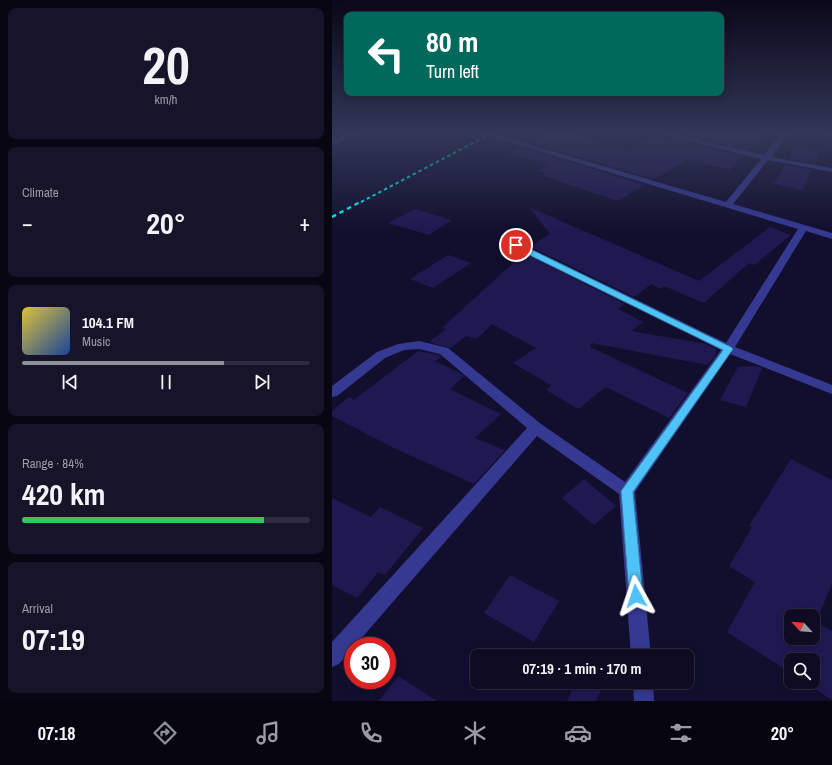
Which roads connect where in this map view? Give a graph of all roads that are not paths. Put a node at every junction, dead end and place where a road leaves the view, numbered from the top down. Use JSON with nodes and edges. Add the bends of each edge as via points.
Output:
{"nodes":[{"id":1,"x":592,"y":166,"type":"edge"},
{"id":2,"x":760,"y":166,"type":"edge"},
{"id":3,"x":808,"y":166,"type":"edge"},
{"id":4,"x":832,"y":170,"type":"edge"},
{"id":5,"x":727,"y":206,"type":"junction"},
{"id":6,"x":803,"y":228,"type":"junction"},
{"id":7,"x":832,"y":236,"type":"edge"},
{"id":8,"x":516,"y":245,"type":"dead end"},
{"id":9,"x":728,"y":349,"type":"junction"},
{"id":10,"x":832,"y":390,"type":"edge"},
{"id":11,"x":332,"y":393,"type":"edge"},
{"id":12,"x":536,"y":428,"type":"junction"},
{"id":13,"x":627,"y":491,"type":"junction"},
{"id":14,"x":640,"y":649,"type":"edge"},
{"id":15,"x":332,"y":657,"type":"edge"},
{"id":16,"x":643,"y":689,"type":"edge"},
{"id":17,"x":644,"y":701,"type":"edge"}],
"edges":[{"from":1,"to":5,"type":"street"},
{"from":2,"to":5,"type":"street"},
{"from":3,"to":4,"type":"street"},
{"from":5,"to":6,"type":"street"},
{"from":6,"to":7,"type":"street"},
{"from":6,"to":9,"type":"street"},
{"from":8,"to":9,"type":"street"},
{"from":9,"to":10,"type":"street"},
{"from":9,"to":13,"type":"street"},
{"from":11,"to":12,"type":"street","via":[[381,355],[402,347],[419,345],[444,351]]},
{"from":12,"to":13,"type":"street"},
{"from":12,"to":15,"type":"street"},
{"from":13,"to":14,"type":"street"},
{"from":16,"to":17,"type":"street"}]}
